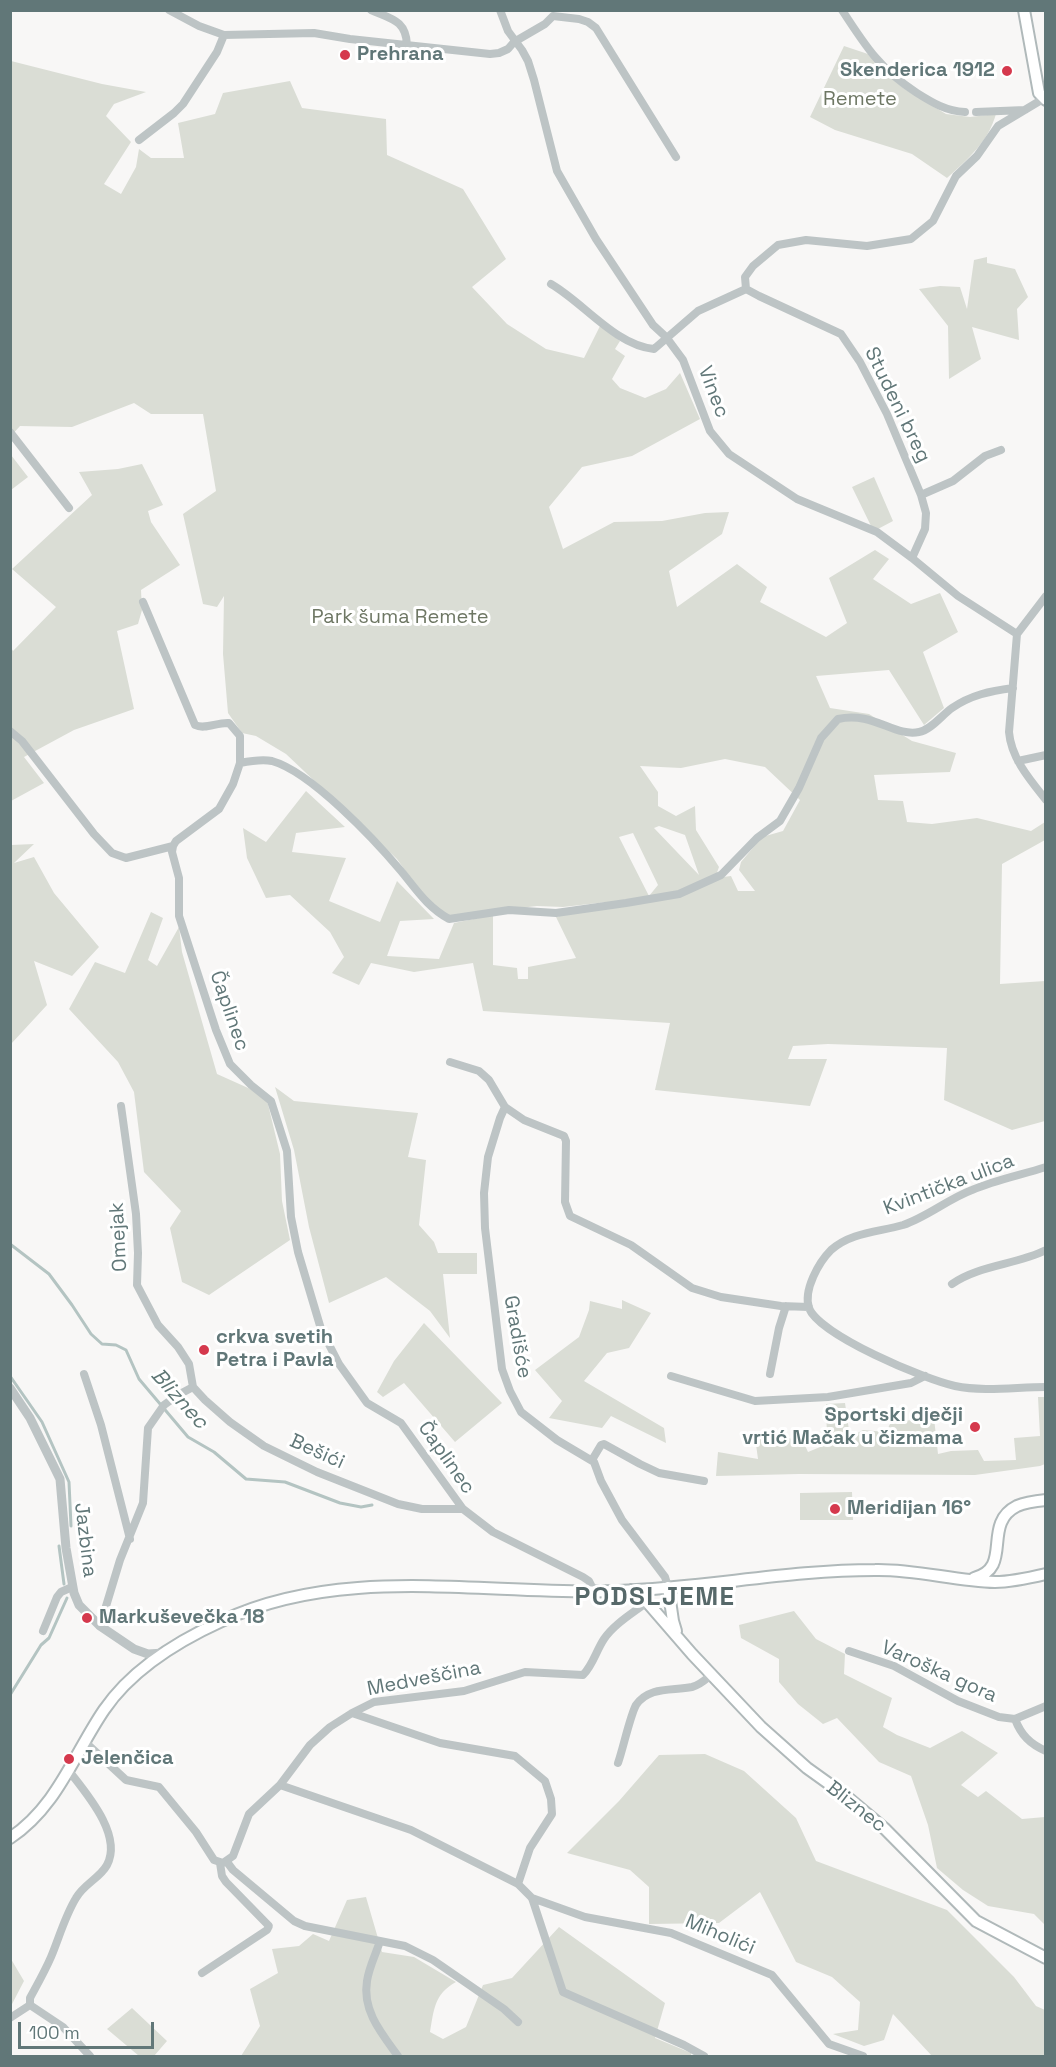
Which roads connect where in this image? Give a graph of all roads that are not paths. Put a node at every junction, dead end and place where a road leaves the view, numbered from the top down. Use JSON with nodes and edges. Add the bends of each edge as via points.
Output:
{"nodes":[{"id":1,"x":169,"y":10,"type":"edge"},
{"id":2,"x":371,"y":10,"type":"edge"},
{"id":3,"x":501,"y":10,"type":"edge"},
{"id":4,"x":842,"y":10,"type":"edge"},
{"id":5,"x":1024,"y":10,"type":"edge"},
{"id":6,"x":554,"y":13,"type":"edge"},
{"id":7,"x":225,"y":35,"type":"junction"},
{"id":8,"x":514,"y":42,"type":"junction"},
{"id":9,"x":407,"y":45,"type":"junction"},
{"id":10,"x":1044,"y":100,"type":"edge"},
{"id":11,"x":1026,"y":110,"type":"junction"},
{"id":12,"x":965,"y":112,"type":"dead end"},
{"id":13,"x":976,"y":112,"type":"dead end"},
{"id":14,"x":139,"y":140,"type":"dead end"},
{"id":15,"x":676,"y":157,"type":"dead end"},
{"id":16,"x":550,"y":284,"type":"dead end"},
{"id":17,"x":746,"y":289,"type":"junction"},
{"id":18,"x":666,"y":337,"type":"junction"},
{"id":19,"x":10,"y":432,"type":"edge"},
{"id":20,"x":1000,"y":450,"type":"dead end"},
{"id":21,"x":921,"y":495,"type":"junction"},
{"id":22,"x":69,"y":508,"type":"dead end"},
{"id":23,"x":912,"y":558,"type":"junction"},
{"id":24,"x":1046,"y":596,"type":"edge"},
{"id":25,"x":143,"y":602,"type":"dead end"},
{"id":26,"x":1017,"y":634,"type":"junction"},
{"id":27,"x":1013,"y":688,"type":"junction"},
{"id":28,"x":10,"y":731,"type":"edge"},
{"id":29,"x":1046,"y":755,"type":"edge"},
{"id":30,"x":1018,"y":761,"type":"junction"},
{"id":31,"x":240,"y":762,"type":"junction"},
{"id":32,"x":1046,"y":800,"type":"edge"},
{"id":33,"x":173,"y":846,"type":"junction"},
{"id":34,"x":450,"y":1062,"type":"dead end"},
{"id":35,"x":121,"y":1106,"type":"dead end"},
{"id":36,"x":505,"y":1107,"type":"junction"},
{"id":37,"x":1046,"y":1167,"type":"edge"},
{"id":38,"x":1046,"y":1250,"type":"edge"},
{"id":39,"x":952,"y":1284,"type":"dead end"},
{"id":40,"x":786,"y":1306,"type":"junction"},
{"id":41,"x":809,"y":1307,"type":"junction"},
{"id":42,"x":84,"y":1374,"type":"dead end"},
{"id":43,"x":770,"y":1374,"type":"dead end"},
{"id":44,"x":672,"y":1376,"type":"dead end"},
{"id":45,"x":925,"y":1376,"type":"junction"},
{"id":46,"x":1046,"y":1387,"type":"edge"},
{"id":47,"x":10,"y":1388,"type":"edge"},
{"id":48,"x":193,"y":1388,"type":"junction"},
{"id":49,"x":592,"y":1460,"type":"junction"},
{"id":50,"x":704,"y":1481,"type":"dead end"},
{"id":51,"x":1046,"y":1500,"type":"edge"},
{"id":52,"x":463,"y":1509,"type":"junction"},
{"id":53,"x":130,"y":1539,"type":"junction"},
{"id":54,"x":995,"y":1560,"type":"junction"},
{"id":55,"x":1046,"y":1574,"type":"edge"},
{"id":56,"x":970,"y":1579,"type":"junction"},
{"id":57,"x":1007,"y":1581,"type":"junction"},
{"id":58,"x":72,"y":1587,"type":"junction"},
{"id":59,"x":668,"y":1587,"type":"junction"},
{"id":60,"x":631,"y":1590,"type":"junction"},
{"id":61,"x":594,"y":1591,"type":"junction"},
{"id":62,"x":647,"y":1602,"type":"junction"},
{"id":63,"x":100,"y":1626,"type":"junction"},
{"id":64,"x":43,"y":1631,"type":"dead end"},
{"id":65,"x":680,"y":1639,"type":"junction"},
{"id":66,"x":134,"y":1649,"type":"junction"},
{"id":67,"x":849,"y":1652,"type":"dead end"},
{"id":68,"x":165,"y":1653,"type":"junction"},
{"id":69,"x":137,"y":1673,"type":"junction"},
{"id":70,"x":711,"y":1675,"type":"junction"},
{"id":71,"x":1046,"y":1706,"type":"edge"},
{"id":72,"x":352,"y":1713,"type":"junction"},
{"id":73,"x":1016,"y":1719,"type":"junction"},
{"id":74,"x":85,"y":1742,"type":"junction"},
{"id":75,"x":1046,"y":1751,"type":"edge"},
{"id":76,"x":618,"y":1763,"type":"dead end"},
{"id":77,"x":69,"y":1771,"type":"junction"},
{"id":78,"x":280,"y":1785,"type":"junction"},
{"id":79,"x":10,"y":1838,"type":"edge"},
{"id":80,"x":223,"y":1863,"type":"junction"},
{"id":81,"x":518,"y":1884,"type":"junction"},
{"id":82,"x":532,"y":1898,"type":"junction"},
{"id":83,"x":380,"y":1941,"type":"junction"},
{"id":84,"x":1046,"y":1958,"type":"edge"},
{"id":85,"x":202,"y":1974,"type":"dead end"},
{"id":86,"x":30,"y":2005,"type":"junction"},
{"id":87,"x":10,"y":2018,"type":"edge"},
{"id":88,"x":518,"y":2022,"type":"dead end"},
{"id":89,"x":90,"y":2056,"type":"edge"},
{"id":90,"x":398,"y":2056,"type":"edge"},
{"id":91,"x":704,"y":2056,"type":"edge"},
{"id":92,"x":863,"y":2056,"type":"edge"}],
"edges":[{"from":1,"to":7,"type":"street"},
{"from":2,"to":9,"type":"street","via":[[401,25]]},
{"from":3,"to":8,"type":"street","name":"Vinec"},
{"from":4,"to":12,"type":"street","via":[[893,76],[934,104]]},
{"from":5,"to":10,"type":"main road","via":[[1038,93]]},
{"from":6,"to":8,"type":"street","via":[[545,24]]},
{"from":6,"to":15,"type":"street","via":[[596,28]]},
{"from":7,"to":9,"type":"street","via":[[314,33]]},
{"from":7,"to":14,"type":"street","via":[[187,98]]},
{"from":8,"to":9,"type":"street","via":[[508,49],[490,54]]},
{"from":8,"to":18,"type":"street","name":"Vinec","via":[[522,50],[534,80],[557,171],[653,325]]},
{"from":10,"to":11,"type":"street"},
{"from":11,"to":13,"type":"street"},
{"from":11,"to":17,"type":"street","via":[[998,126],[977,156],[956,176],[933,221],[910,239],[867,246],[806,240],[778,244],[745,277]]},
{"from":16,"to":18,"type":"street","via":[[566,292],[627,341],[654,349]]},
{"from":17,"to":18,"type":"street","via":[[698,311]]},
{"from":17,"to":21,"type":"street","name":"Studeni breg","via":[[841,334],[887,414]]},
{"from":18,"to":23,"type":"street","name":"Vinec","via":[[683,360],[710,430],[729,454],[797,499],[877,532]]},
{"from":19,"to":22,"type":"street"},
{"from":20,"to":21,"type":"street","via":[[984,456],[953,481]]},
{"from":21,"to":23,"type":"street","name":"Studeni breg","via":[[927,522]]},
{"from":23,"to":26,"type":"street","name":"Vinec","via":[[958,596]]},
{"from":24,"to":26,"type":"street"},
{"from":25,"to":31,"type":"street","via":[[195,725],[201,728],[229,723],[240,736]]},
{"from":26,"to":27,"type":"street"},
{"from":27,"to":30,"type":"street","via":[[1009,732]]},
{"from":27,"to":31,"type":"street","via":[[976,694],[920,732],[902,731],[858,716],[838,719],[821,738],[800,788],[780,820],[721,876],[679,894],[556,913],[509,910],[449,918],[441,915],[356,823],[307,779],[270,761]]},
{"from":28,"to":33,"type":"street","via":[[112,853],[126,858]]},
{"from":29,"to":30,"type":"street"},
{"from":30,"to":32,"type":"street"},
{"from":31,"to":33,"type":"street","via":[[219,809]]},
{"from":33,"to":52,"type":"street","name":"Čaplinec","via":[[179,878],[179,916],[216,1030],[230,1064],[271,1101],[287,1151],[291,1217],[321,1329],[339,1364],[367,1403],[401,1423]]},
{"from":34,"to":36,"type":"street","via":[[479,1071]]},
{"from":35,"to":48,"type":"street","name":"Omejak","via":[[136,1214],[137,1285],[158,1325],[189,1364]]},
{"from":36,"to":40,"type":"street","via":[[524,1120],[564,1136],[565,1202],[570,1216],[631,1245],[692,1288],[721,1298]]},
{"from":36,"to":49,"type":"street","name":"Gradišće","via":[[488,1157],[484,1193],[502,1369],[521,1412],[557,1440]]},
{"from":37,"to":41,"type":"street","name":"Kvintička ulica","via":[[972,1190],[904,1224],[842,1242],[817,1271]]},
{"from":38,"to":39,"type":"street","via":[[1031,1258],[964,1276]]},
{"from":40,"to":41,"type":"street"},
{"from":40,"to":43,"type":"street"},
{"from":41,"to":45,"type":"street","via":[[819,1321],[849,1342]]},
{"from":42,"to":53,"type":"street"},
{"from":44,"to":45,"type":"street","via":[[754,1401],[828,1397],[911,1383]]},
{"from":45,"to":46,"type":"street","via":[[969,1388]]},
{"from":47,"to":58,"type":"street","name":"Jazbina","via":[[30,1418],[60,1479]]},
{"from":48,"to":52,"type":"street","name":"Bešići","via":[[264,1446],[317,1472],[398,1503],[422,1509]]},
{"from":48,"to":53,"type":"street","via":[[161,1408],[148,1428],[143,1503]]},
{"from":49,"to":50,"type":"street","via":[[604,1444],[659,1473]]},
{"from":49,"to":59,"type":"street","via":[[622,1520]]},
{"from":51,"to":54,"type":"main road","via":[[1017,1506],[1004,1518],[997,1533]]},
{"from":52,"to":61,"type":"street","via":[[493,1532],[589,1581]]},
{"from":53,"to":63,"type":"street"},
{"from":54,"to":56,"type":"main road","via":[[986,1574]]},
{"from":54,"to":57,"type":"main road","via":[[996,1572]]},
{"from":55,"to":57,"type":"main road"},
{"from":56,"to":57,"type":"main road"},
{"from":56,"to":59,"type":"main road","via":[[874,1569]]},
{"from":58,"to":63,"type":"street","name":"Jazbina","via":[[80,1605]]},
{"from":58,"to":64,"type":"street","via":[[57,1597]]},
{"from":59,"to":60,"type":"main road"},
{"from":59,"to":65,"type":"main road","name":"Bliznec"},
{"from":60,"to":61,"type":"main road"},
{"from":60,"to":62,"type":"main road","name":"Bliznec"},
{"from":61,"to":68,"type":"main road","via":[[398,1585],[311,1594],[256,1607]]},
{"from":62,"to":65,"type":"main road","name":"Bliznec"},
{"from":62,"to":72,"type":"street","name":"Medveščina","via":[[605,1638],[583,1676],[525,1672],[464,1691],[374,1702]]},
{"from":63,"to":66,"type":"street","name":"Jazbina"},
{"from":65,"to":70,"type":"main road","name":"Bliznec"},
{"from":66,"to":68,"type":"street","name":"Jazbina","via":[[148,1654]]},
{"from":66,"to":69,"type":"street","via":[[139,1659]]},
{"from":67,"to":73,"type":"street","name":"Varoška gora","via":[[894,1666],[981,1711]]},
{"from":68,"to":69,"type":"main road"},
{"from":69,"to":74,"type":"main road","via":[[110,1702]]},
{"from":70,"to":76,"type":"street","via":[[693,1687],[653,1692],[642,1698],[634,1708]]},
{"from":70,"to":84,"type":"main road","name":"Bliznec","via":[[807,1768],[884,1828],[976,1921]]},
{"from":71,"to":73,"type":"street"},
{"from":72,"to":78,"type":"street","name":"Medveščina","via":[[310,1745]]},
{"from":72,"to":81,"type":"street","name":"Medveščina","via":[[440,1743],[515,1756],[545,1781],[552,1814],[530,1848]]},
{"from":73,"to":75,"type":"street","via":[[1027,1739]]},
{"from":74,"to":77,"type":"main road"},
{"from":74,"to":80,"type":"street","via":[[126,1780],[159,1787],[214,1860]]},
{"from":77,"to":79,"type":"main road","via":[[47,1805]]},
{"from":77,"to":86,"type":"street","via":[[102,1816],[110,1857],[101,1873],[75,1899]]},
{"from":78,"to":80,"type":"street","name":"Medveščina","via":[[249,1814],[233,1856]]},
{"from":78,"to":81,"type":"street","name":"Miholići","via":[[411,1830]]},
{"from":80,"to":83,"type":"street","via":[[294,1921]]},
{"from":80,"to":85,"type":"street","via":[[226,1882],[269,1926]]},
{"from":81,"to":82,"type":"street","name":"Miholići"},
{"from":82,"to":91,"type":"street","name":"Miholići","via":[[563,1992]]},
{"from":82,"to":92,"type":"street","name":"Miholići","via":[[585,1917],[670,1933],[772,1975],[829,2044]]},
{"from":83,"to":88,"type":"street","via":[[405,1946],[433,1960]]},
{"from":83,"to":90,"type":"street","via":[[367,1980],[366,1998],[370,2015]]},
{"from":86,"to":87,"type":"street"},
{"from":86,"to":89,"type":"street","via":[[63,2027]]}]}
